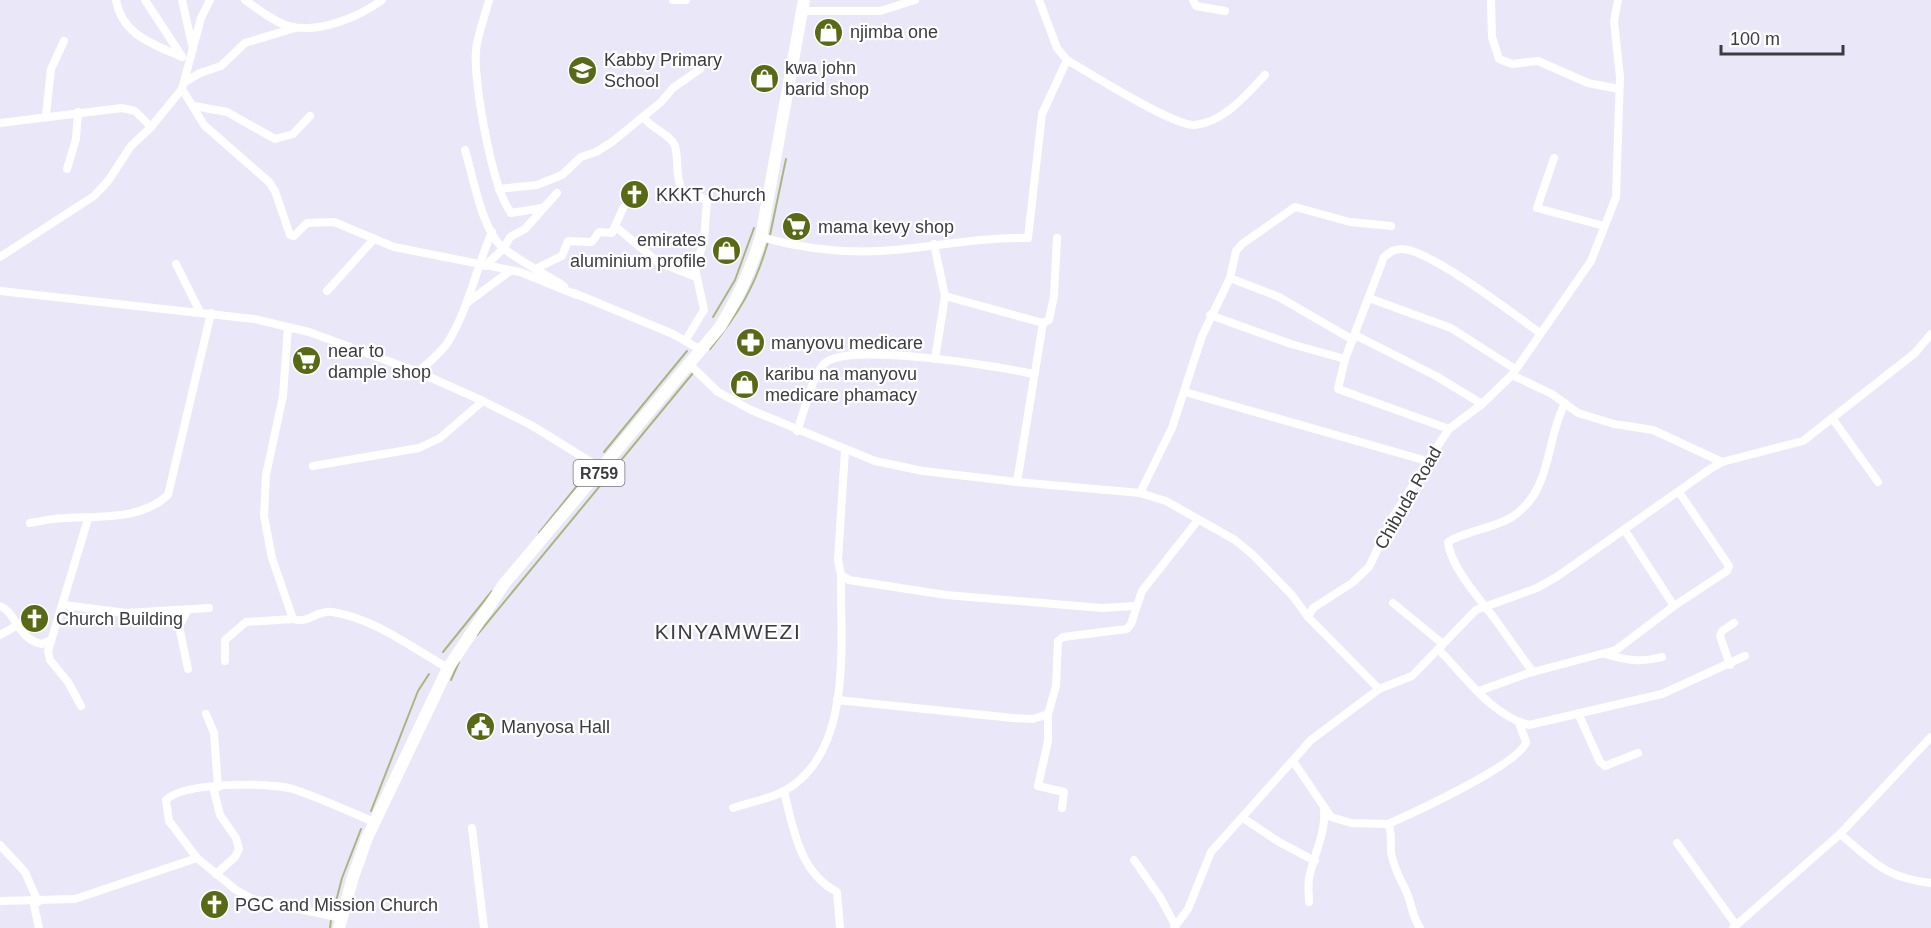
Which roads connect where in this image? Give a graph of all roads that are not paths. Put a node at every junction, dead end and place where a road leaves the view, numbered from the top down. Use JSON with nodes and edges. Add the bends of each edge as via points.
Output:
{"nodes":[{"id":1,"x":117,"y":0,"type":"edge"},
{"id":2,"x":145,"y":0,"type":"edge"},
{"id":3,"x":182,"y":0,"type":"edge"},
{"id":4,"x":210,"y":0,"type":"edge"},
{"id":5,"x":245,"y":0,"type":"edge"},
{"id":6,"x":382,"y":0,"type":"edge"},
{"id":7,"x":489,"y":0,"type":"edge"},
{"id":8,"x":673,"y":0,"type":"edge"},
{"id":9,"x":686,"y":0,"type":"edge"},
{"id":10,"x":915,"y":0,"type":"edge"},
{"id":11,"x":1039,"y":0,"type":"edge"},
{"id":12,"x":1193,"y":0,"type":"edge"},
{"id":13,"x":1491,"y":0,"type":"edge"},
{"id":14,"x":1618,"y":0,"type":"edge"},
{"id":15,"x":804,"y":5,"type":"edge"},
{"id":16,"x":1225,"y":11,"type":"dead end"},
{"id":17,"x":296,"y":27,"type":"junction"},
{"id":18,"x":64,"y":41,"type":"dead end"},
{"id":19,"x":194,"y":50,"type":"junction"},
{"id":20,"x":182,"y":57,"type":"junction"},
{"id":21,"x":1068,"y":60,"type":"junction"},
{"id":22,"x":190,"y":66,"type":"junction"},
{"id":23,"x":700,"y":69,"type":"dead end"},
{"id":24,"x":1265,"y":75,"type":"dead end"},
{"id":25,"x":183,"y":86,"type":"junction"},
{"id":26,"x":1619,"y":88,"type":"junction"},
{"id":27,"x":194,"y":106,"type":"junction"},
{"id":28,"x":78,"y":112,"type":"junction"},
{"id":29,"x":46,"y":115,"type":"junction"},
{"id":30,"x":310,"y":116,"type":"dead end"},
{"id":31,"x":643,"y":117,"type":"junction"},
{"id":32,"x":0,"y":123,"type":"edge"},
{"id":33,"x":151,"y":128,"type":"junction"},
{"id":34,"x":465,"y":150,"type":"dead end"},
{"id":35,"x":1554,"y":158,"type":"dead end"},
{"id":36,"x":67,"y":169,"type":"dead end"},
{"id":37,"x":499,"y":189,"type":"junction"},
{"id":38,"x":557,"y":193,"type":"dead end"},
{"id":39,"x":542,"y":208,"type":"junction"},
{"id":40,"x":623,"y":208,"type":"dead end"},
{"id":41,"x":1391,"y":226,"type":"dead end"},
{"id":42,"x":1604,"y":226,"type":"junction"},
{"id":43,"x":616,"y":227,"type":"junction"},
{"id":44,"x":492,"y":232,"type":"junction"},
{"id":45,"x":761,"y":237,"type":"junction"},
{"id":46,"x":374,"y":238,"type":"junction"},
{"id":47,"x":1057,"y":238,"type":"dead end"},
{"id":48,"x":934,"y":244,"type":"junction"},
{"id":49,"x":504,"y":248,"type":"junction"},
{"id":50,"x":0,"y":257,"type":"edge"},
{"id":51,"x":176,"y":264,"type":"dead end"},
{"id":52,"x":481,"y":266,"type":"junction"},
{"id":53,"x":539,"y":269,"type":"junction"},
{"id":54,"x":510,"y":271,"type":"junction"},
{"id":55,"x":520,"y":272,"type":"junction"},
{"id":56,"x":696,"y":277,"type":"junction"},
{"id":57,"x":1230,"y":278,"type":"junction"},
{"id":58,"x":0,"y":291,"type":"edge"},
{"id":59,"x":327,"y":291,"type":"dead end"},
{"id":60,"x":578,"y":295,"type":"junction"},
{"id":61,"x":945,"y":296,"type":"junction"},
{"id":62,"x":1369,"y":298,"type":"junction"},
{"id":63,"x":468,"y":302,"type":"junction"},
{"id":64,"x":200,"y":312,"type":"junction"},
{"id":65,"x":211,"y":313,"type":"junction"},
{"id":66,"x":1210,"y":315,"type":"junction"},
{"id":67,"x":1043,"y":323,"type":"junction"},
{"id":68,"x":288,"y":327,"type":"junction"},
{"id":69,"x":1540,"y":333,"type":"junction"},
{"id":70,"x":1931,"y":334,"type":"edge"},
{"id":71,"x":1354,"y":337,"type":"junction"},
{"id":72,"x":685,"y":340,"type":"junction"},
{"id":73,"x":701,"y":350,"type":"junction"},
{"id":74,"x":935,"y":359,"type":"junction"},
{"id":75,"x":1345,"y":359,"type":"junction"},
{"id":76,"x":689,"y":364,"type":"junction"},
{"id":77,"x":418,"y":372,"type":"junction"},
{"id":78,"x":1514,"y":372,"type":"junction"},
{"id":79,"x":1033,"y":374,"type":"junction"},
{"id":80,"x":1185,"y":392,"type":"junction"},
{"id":81,"x":483,"y":401,"type":"junction"},
{"id":82,"x":1565,"y":403,"type":"junction"},
{"id":83,"x":1482,"y":404,"type":"junction"},
{"id":84,"x":1832,"y":418,"type":"junction"},
{"id":85,"x":1449,"y":429,"type":"junction"},
{"id":86,"x":797,"y":431,"type":"junction"},
{"id":87,"x":844,"y":450,"type":"junction"},
{"id":88,"x":1427,"y":461,"type":"junction"},
{"id":89,"x":1722,"y":462,"type":"junction"},
{"id":90,"x":313,"y":466,"type":"dead end"},
{"id":91,"x":602,"y":469,"type":"junction"},
{"id":92,"x":1017,"y":482,"type":"junction"},
{"id":93,"x":1878,"y":482,"type":"dead end"},
{"id":94,"x":1679,"y":492,"type":"junction"},
{"id":95,"x":1140,"y":493,"type":"junction"},
{"id":96,"x":88,"y":519,"type":"junction"},
{"id":97,"x":1198,"y":520,"type":"junction"},
{"id":98,"x":30,"y":523,"type":"dead end"},
{"id":99,"x":1624,"y":529,"type":"junction"},
{"id":100,"x":841,"y":575,"type":"junction"},
{"id":101,"x":1393,"y":603,"type":"dead end"},
{"id":102,"x":64,"y":605,"type":"junction"},
{"id":103,"x":0,"y":606,"type":"edge"},
{"id":104,"x":1135,"y":606,"type":"junction"},
{"id":105,"x":1482,"y":606,"type":"junction"},
{"id":106,"x":1674,"y":606,"type":"junction"},
{"id":107,"x":209,"y":608,"type":"dead end"},
{"id":108,"x":187,"y":611,"type":"junction"},
{"id":109,"x":1308,"y":617,"type":"junction"},
{"id":110,"x":293,"y":620,"type":"junction"},
{"id":111,"x":1734,"y":623,"type":"dead end"},
{"id":112,"x":16,"y":626,"type":"junction"},
{"id":113,"x":0,"y":635,"type":"edge"},
{"id":114,"x":51,"y":640,"type":"junction"},
{"id":115,"x":1441,"y":647,"type":"junction"},
{"id":116,"x":1605,"y":654,"type":"junction"},
{"id":117,"x":1662,"y":657,"type":"dead end"},
{"id":118,"x":1745,"y":657,"type":"dead end"},
{"id":119,"x":225,"y":661,"type":"dead end"},
{"id":120,"x":1730,"y":665,"type":"junction"},
{"id":121,"x":448,"y":668,"type":"junction"},
{"id":122,"x":188,"y":669,"type":"dead end"},
{"id":123,"x":1533,"y":672,"type":"junction"},
{"id":124,"x":1379,"y":689,"type":"junction"},
{"id":125,"x":1479,"y":692,"type":"junction"},
{"id":126,"x":837,"y":700,"type":"junction"},
{"id":127,"x":81,"y":706,"type":"dead end"},
{"id":128,"x":1578,"y":713,"type":"junction"},
{"id":129,"x":206,"y":714,"type":"dead end"},
{"id":130,"x":1048,"y":714,"type":"junction"},
{"id":131,"x":1519,"y":723,"type":"junction"},
{"id":132,"x":1931,"y":737,"type":"edge"},
{"id":133,"x":1638,"y":753,"type":"dead end"},
{"id":134,"x":1293,"y":761,"type":"junction"},
{"id":135,"x":215,"y":787,"type":"junction"},
{"id":136,"x":784,"y":791,"type":"junction"},
{"id":137,"x":733,"y":807,"type":"dead end"},
{"id":138,"x":1062,"y":808,"type":"dead end"},
{"id":139,"x":1324,"y":810,"type":"junction"},
{"id":140,"x":1243,"y":818,"type":"junction"},
{"id":141,"x":374,"y":822,"type":"junction"},
{"id":142,"x":1388,"y":824,"type":"junction"},
{"id":143,"x":472,"y":828,"type":"dead end"},
{"id":144,"x":1840,"y":834,"type":"junction"},
{"id":145,"x":1677,"y":843,"type":"dead end"},
{"id":146,"x":0,"y":845,"type":"edge"},
{"id":147,"x":197,"y":858,"type":"junction"},
{"id":148,"x":1134,"y":860,"type":"dead end"},
{"id":149,"x":1315,"y":861,"type":"junction"},
{"id":150,"x":216,"y":874,"type":"junction"},
{"id":151,"x":1931,"y":883,"type":"edge"},
{"id":152,"x":0,"y":901,"type":"edge"},
{"id":153,"x":36,"y":901,"type":"junction"},
{"id":154,"x":1309,"y":902,"type":"dead end"},
{"id":155,"x":340,"y":923,"type":"edge"},
{"id":156,"x":1174,"y":926,"type":"edge"},
{"id":157,"x":1735,"y":927,"type":"edge"},
{"id":158,"x":39,"y":928,"type":"edge"},
{"id":159,"x":484,"y":928,"type":"edge"},
{"id":160,"x":840,"y":928,"type":"edge"},
{"id":161,"x":1420,"y":928,"type":"edge"}],
"edges":[{"from":1,"to":20,"type":"street","via":[[118,14],[127,27]]},
{"from":2,"to":20,"type":"street"},
{"from":3,"to":19,"type":"street"},
{"from":4,"to":19,"type":"street","via":[[201,18]]},
{"from":5,"to":17,"type":"street","via":[[280,22]]},
{"from":6,"to":17,"type":"street","via":[[340,21]]},
{"from":7,"to":37,"type":"street","via":[[476,50],[477,85]]},
{"from":8,"to":9,"type":"street"},
{"from":10,"to":15,"type":"street","via":[[860,13]]},
{"from":11,"to":21,"type":"street","via":[[1057,48]]},
{"from":12,"to":16,"type":"street","via":[[1196,6]]},
{"from":13,"to":26,"type":"street","via":[[1492,37],[1499,59],[1512,64],[1538,61],[1588,83]]},
{"from":14,"to":26,"type":"street","name":"Chibuda Road","via":[[1614,21]]},
{"from":15,"to":45,"type":"main road","number":"R759"},
{"from":17,"to":25,"type":"street","via":[[245,43],[221,66],[200,73]]},
{"from":18,"to":29,"type":"street","via":[[51,69]]},
{"from":19,"to":22,"type":"street"},
{"from":20,"to":22,"type":"street"},
{"from":21,"to":24,"type":"street","via":[[1182,124],[1193,125],[1223,114]]},
{"from":21,"to":48,"type":"street","via":[[1042,114],[1028,238],[994,237]]},
{"from":22,"to":25,"type":"street"},
{"from":23,"to":31,"type":"street"},
{"from":25,"to":27,"type":"street"},
{"from":25,"to":33,"type":"street"},
{"from":26,"to":42,"type":"street","name":"Chibuda Road","via":[[1616,197]]},
{"from":27,"to":30,"type":"street","via":[[227,112],[275,139],[293,134]]},
{"from":27,"to":46,"type":"street","via":[[204,125],[269,182],[291,235],[307,223],[325,221],[346,225]]},
{"from":28,"to":29,"type":"street"},
{"from":28,"to":33,"type":"street","via":[[129,109]]},
{"from":28,"to":36,"type":"street","via":[[76,139]]},
{"from":29,"to":32,"type":"street"},
{"from":31,"to":37,"type":"street","via":[[604,148],[580,157],[554,180]]},
{"from":31,"to":56,"type":"street","via":[[675,145],[682,190],[707,200]]},
{"from":33,"to":50,"type":"street","via":[[131,146],[94,196]]},
{"from":34,"to":44,"type":"street"},
{"from":35,"to":42,"type":"street","via":[[1537,208]]},
{"from":37,"to":39,"type":"street","via":[[511,213]]},
{"from":38,"to":39,"type":"street"},
{"from":39,"to":49,"type":"street","via":[[525,229],[510,237]]},
{"from":40,"to":43,"type":"street"},
{"from":41,"to":57,"type":"street","via":[[1350,222],[1300,207],[1289,209],[1242,244],[1233,258]]},
{"from":42,"to":69,"type":"street","name":"Chibuda Road","via":[[1584,272]]},
{"from":43,"to":53,"type":"street","via":[[609,234],[599,232],[592,242],[568,241],[562,256]]},
{"from":43,"to":56,"type":"street","via":[[658,262]]},
{"from":44,"to":49,"type":"street"},
{"from":44,"to":52,"type":"street"},
{"from":45,"to":48,"type":"street","via":[[832,249],[894,250]]},
{"from":45,"to":73,"type":"main road","number":"R759","via":[[735,303]]},
{"from":46,"to":52,"type":"street","via":[[394,247]]},
{"from":46,"to":59,"type":"street"},
{"from":47,"to":67,"type":"street","via":[[1054,296],[1049,320]]},
{"from":48,"to":61,"type":"street"},
{"from":49,"to":52,"type":"street"},
{"from":49,"to":53,"type":"street"},
{"from":51,"to":64,"type":"street"},
{"from":52,"to":54,"type":"street"},
{"from":52,"to":63,"type":"street"},
{"from":53,"to":55,"type":"street"},
{"from":53,"to":60,"type":"street"},
{"from":54,"to":55,"type":"street"},
{"from":54,"to":63,"type":"street"},
{"from":55,"to":60,"type":"street"},
{"from":56,"to":72,"type":"street","via":[[704,310]]},
{"from":57,"to":66,"type":"street"},
{"from":57,"to":71,"type":"street"},
{"from":58,"to":64,"type":"street"},
{"from":60,"to":72,"type":"street"},
{"from":61,"to":67,"type":"street"},
{"from":61,"to":74,"type":"street"},
{"from":62,"to":69,"type":"street","via":[[1384,257],[1392,251],[1409,250],[1481,291]]},
{"from":62,"to":71,"type":"street"},
{"from":62,"to":78,"type":"street","via":[[1451,328]]},
{"from":63,"to":77,"type":"street","via":[[447,344]]},
{"from":64,"to":65,"type":"street"},
{"from":65,"to":68,"type":"street"},
{"from":65,"to":96,"type":"street","via":[[170,492],[146,509]]},
{"from":66,"to":75,"type":"street"},
{"from":66,"to":80,"type":"street"},
{"from":67,"to":79,"type":"street"},
{"from":68,"to":77,"type":"street"},
{"from":68,"to":110,"type":"street","via":[[283,396],[266,475],[264,516],[272,558]]},
{"from":69,"to":78,"type":"street","name":"Chibuda Road"},
{"from":70,"to":84,"type":"street","via":[[1915,353]]},
{"from":71,"to":75,"type":"street"},
{"from":71,"to":83,"type":"street","via":[[1436,376]]},
{"from":72,"to":73,"type":"street"},
{"from":73,"to":76,"type":"main road","number":"R759"},
{"from":74,"to":79,"type":"street"},
{"from":74,"to":86,"type":"street","via":[[859,354],[833,357],[821,367]]},
{"from":75,"to":85,"type":"street","via":[[1338,384],[1342,392]]},
{"from":76,"to":86,"type":"street","via":[[718,392]]},
{"from":76,"to":91,"type":"main road","number":"R759"},
{"from":77,"to":81,"type":"street"},
{"from":78,"to":82,"type":"street"},
{"from":78,"to":83,"type":"street","name":"Chibuda Road"},
{"from":79,"to":92,"type":"street"},
{"from":80,"to":88,"type":"street"},
{"from":80,"to":95,"type":"street"},
{"from":81,"to":90,"type":"street","via":[[440,438],[419,448]]},
{"from":81,"to":91,"type":"street","via":[[531,424]]},
{"from":82,"to":89,"type":"street","via":[[1595,419],[1653,430]]},
{"from":82,"to":105,"type":"street","via":[[1557,417],[1543,478],[1535,495],[1514,516],[1448,542],[1452,556]]},
{"from":83,"to":85,"type":"street","name":"Chibuda Road"},
{"from":84,"to":89,"type":"street","via":[[1803,441]]},
{"from":84,"to":93,"type":"street"},
{"from":85,"to":88,"type":"street","name":"Chibuda Road"},
{"from":86,"to":87,"type":"street"},
{"from":87,"to":92,"type":"street","via":[[923,471]]},
{"from":87,"to":100,"type":"street","via":[[838,560]]},
{"from":88,"to":109,"type":"street","name":"Chibuda Road","via":[[1369,567],[1352,583],[1312,608]]},
{"from":89,"to":94,"type":"street"},
{"from":91,"to":121,"type":"main road","number":"R759","via":[[504,584]]},
{"from":92,"to":95,"type":"street"},
{"from":94,"to":99,"type":"street"},
{"from":94,"to":106,"type":"street","via":[[1729,566],[1724,574]]},
{"from":95,"to":97,"type":"street","via":[[1166,501]]},
{"from":96,"to":98,"type":"street"},
{"from":96,"to":102,"type":"street"},
{"from":97,"to":104,"type":"street","via":[[1142,591]]},
{"from":97,"to":109,"type":"street","via":[[1253,555]]},
{"from":99,"to":105,"type":"street","via":[[1544,584]]},
{"from":99,"to":106,"type":"street"},
{"from":100,"to":104,"type":"street","via":[[849,580],[946,595],[1102,608]]},
{"from":100,"to":126,"type":"street","via":[[842,642]]},
{"from":101,"to":115,"type":"street"},
{"from":102,"to":108,"type":"street","via":[[126,613]]},
{"from":102,"to":114,"type":"street"},
{"from":103,"to":112,"type":"street"},
{"from":104,"to":130,"type":"street","via":[[1127,629],[1060,638],[1056,686]]},
{"from":105,"to":115,"type":"street","via":[[1464,619]]},
{"from":105,"to":123,"type":"street"},
{"from":106,"to":116,"type":"street"},
{"from":107,"to":108,"type":"street"},
{"from":108,"to":122,"type":"street","via":[[179,626]]},
{"from":109,"to":124,"type":"street"},
{"from":110,"to":119,"type":"street","via":[[246,622],[225,640]]},
{"from":110,"to":121,"type":"street","via":[[306,621],[323,612],[361,618]]},
{"from":111,"to":120,"type":"street","via":[[1720,636]]},
{"from":112,"to":113,"type":"street"},
{"from":112,"to":114,"type":"street","via":[[36,643]]},
{"from":114,"to":127,"type":"street","via":[[50,660]]},
{"from":115,"to":124,"type":"street","via":[[1412,676]]},
{"from":115,"to":125,"type":"street"},
{"from":116,"to":117,"type":"street","via":[[1632,662]]},
{"from":116,"to":123,"type":"street"},
{"from":118,"to":120,"type":"street"},
{"from":120,"to":128,"type":"street","via":[[1662,694]]},
{"from":121,"to":141,"type":"main road","number":"R759"},
{"from":123,"to":125,"type":"street"},
{"from":124,"to":134,"type":"street","via":[[1323,730]]},
{"from":125,"to":131,"type":"street"},
{"from":126,"to":130,"type":"street","via":[[1013,718]]},
{"from":126,"to":136,"type":"street","via":[[823,750],[799,780]]},
{"from":128,"to":131,"type":"street","via":[[1536,725]]},
{"from":128,"to":133,"type":"street","via":[[1605,766]]},
{"from":129,"to":135,"type":"street","via":[[214,733]]},
{"from":130,"to":138,"type":"street","via":[[1048,741],[1038,786],[1064,792]]},
{"from":131,"to":142,"type":"street","via":[[1526,742],[1520,753],[1480,778]]},
{"from":132,"to":144,"type":"street"},
{"from":134,"to":139,"type":"street"},
{"from":134,"to":140,"type":"street"},
{"from":135,"to":141,"type":"street","via":[[293,789]]},
{"from":135,"to":147,"type":"street","via":[[175,794],[166,800],[169,820]]},
{"from":135,"to":150,"type":"street","via":[[220,815],[239,849]]},
{"from":136,"to":137,"type":"street"},
{"from":136,"to":160,"type":"street","via":[[807,864],[825,886],[837,892]]},
{"from":139,"to":142,"type":"street","via":[[1331,817],[1351,823]]},
{"from":139,"to":149,"type":"street"},
{"from":140,"to":149,"type":"street"},
{"from":140,"to":156,"type":"street","via":[[1211,852],[1188,909]]},
{"from":141,"to":155,"type":"main road","number":"R759","via":[[352,877]]},
{"from":142,"to":161,"type":"street","via":[[1391,853]]},
{"from":143,"to":159,"type":"street"},
{"from":144,"to":151,"type":"street","via":[[1884,871]]},
{"from":144,"to":157,"type":"street"},
{"from":145,"to":157,"type":"street"},
{"from":146,"to":153,"type":"street","via":[[25,872]]},
{"from":147,"to":150,"type":"street"},
{"from":147,"to":153,"type":"street","via":[[100,893]]},
{"from":148,"to":156,"type":"street","via":[[1160,897]]},
{"from":149,"to":154,"type":"street","via":[[1309,878]]},
{"from":150,"to":155,"type":"street","via":[[252,899]]},
{"from":152,"to":153,"type":"street"},
{"from":153,"to":158,"type":"street"}]}
